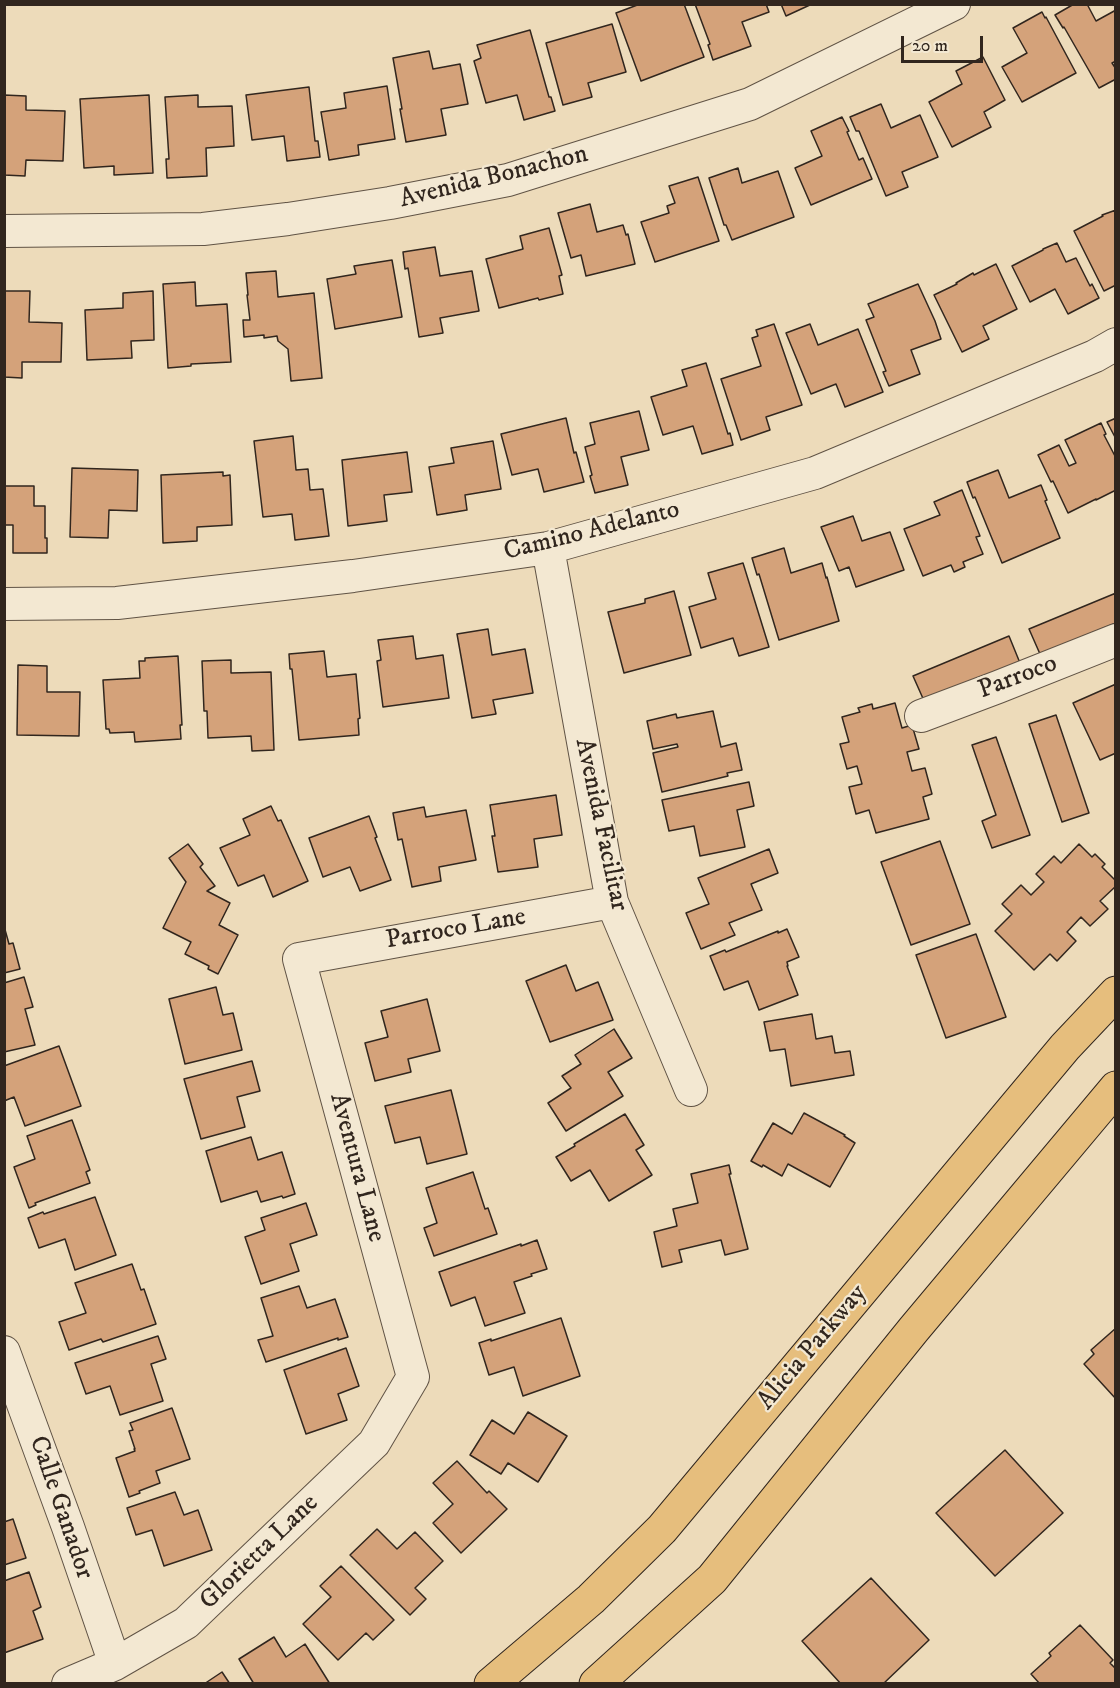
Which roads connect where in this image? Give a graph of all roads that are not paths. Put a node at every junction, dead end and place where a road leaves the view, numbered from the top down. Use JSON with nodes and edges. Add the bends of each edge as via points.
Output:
{"nodes":[{"id":1,"x":954,"y":4,"type":"edge"},
{"id":2,"x":4,"y":231,"type":"edge"},
{"id":3,"x":1116,"y":344,"type":"edge"},
{"id":4,"x":548,"y":548,"type":"junction"},
{"id":5,"x":4,"y":604,"type":"edge"},
{"id":6,"x":1116,"y":640,"type":"edge"},
{"id":7,"x":921,"y":716,"type":"dead end"},
{"id":8,"x":612,"y":902,"type":"junction"},
{"id":9,"x":299,"y":958,"type":"joint"},
{"id":10,"x":1116,"y":993,"type":"edge"},
{"id":11,"x":1116,"y":1088,"type":"edge"},
{"id":12,"x":691,"y":1090,"type":"dead end"},
{"id":13,"x":4,"y":1352,"type":"edge"},
{"id":14,"x":413,"y":1377,"type":"joint"},
{"id":15,"x":115,"y":1664,"type":"junction"},
{"id":16,"x":68,"y":1683,"type":"edge"},
{"id":17,"x":491,"y":1683,"type":"edge"},
{"id":18,"x":596,"y":1683,"type":"edge"}],
"edges":[{"from":1,"to":2,"type":"street","name":"Avenida Bonachon","via":[[750,105],[508,180],[390,203],[203,229]]},
{"from":3,"to":4,"type":"street","name":"Camino Adelanto","via":[[815,473]]},
{"from":4,"to":5,"type":"street","name":"Camino Adelanto","via":[[353,576],[117,603]]},
{"from":4,"to":8,"type":"street","name":"Avenida Facilitar"},
{"from":6,"to":7,"type":"street","name":"Parroco"},
{"from":8,"to":9,"type":"street","name":"Parroco Lane"},
{"from":8,"to":12,"type":"street","name":"Avenida Facilitar"},
{"from":9,"to":14,"type":"street","name":"Aventura Lane"},
{"from":10,"to":17,"type":"main road","name":"Alicia Parkway","via":[[1058,1056],[662,1529],[591,1599]]},
{"from":11,"to":18,"type":"main road","via":[[712,1579]]},
{"from":13,"to":15,"type":"street","name":"Calle Ganador"},
{"from":14,"to":15,"type":"street","name":"Glorietta Lane","via":[[366,1452],[186,1623]]},
{"from":15,"to":16,"type":"street","name":"Glorietta Lane"}]}
